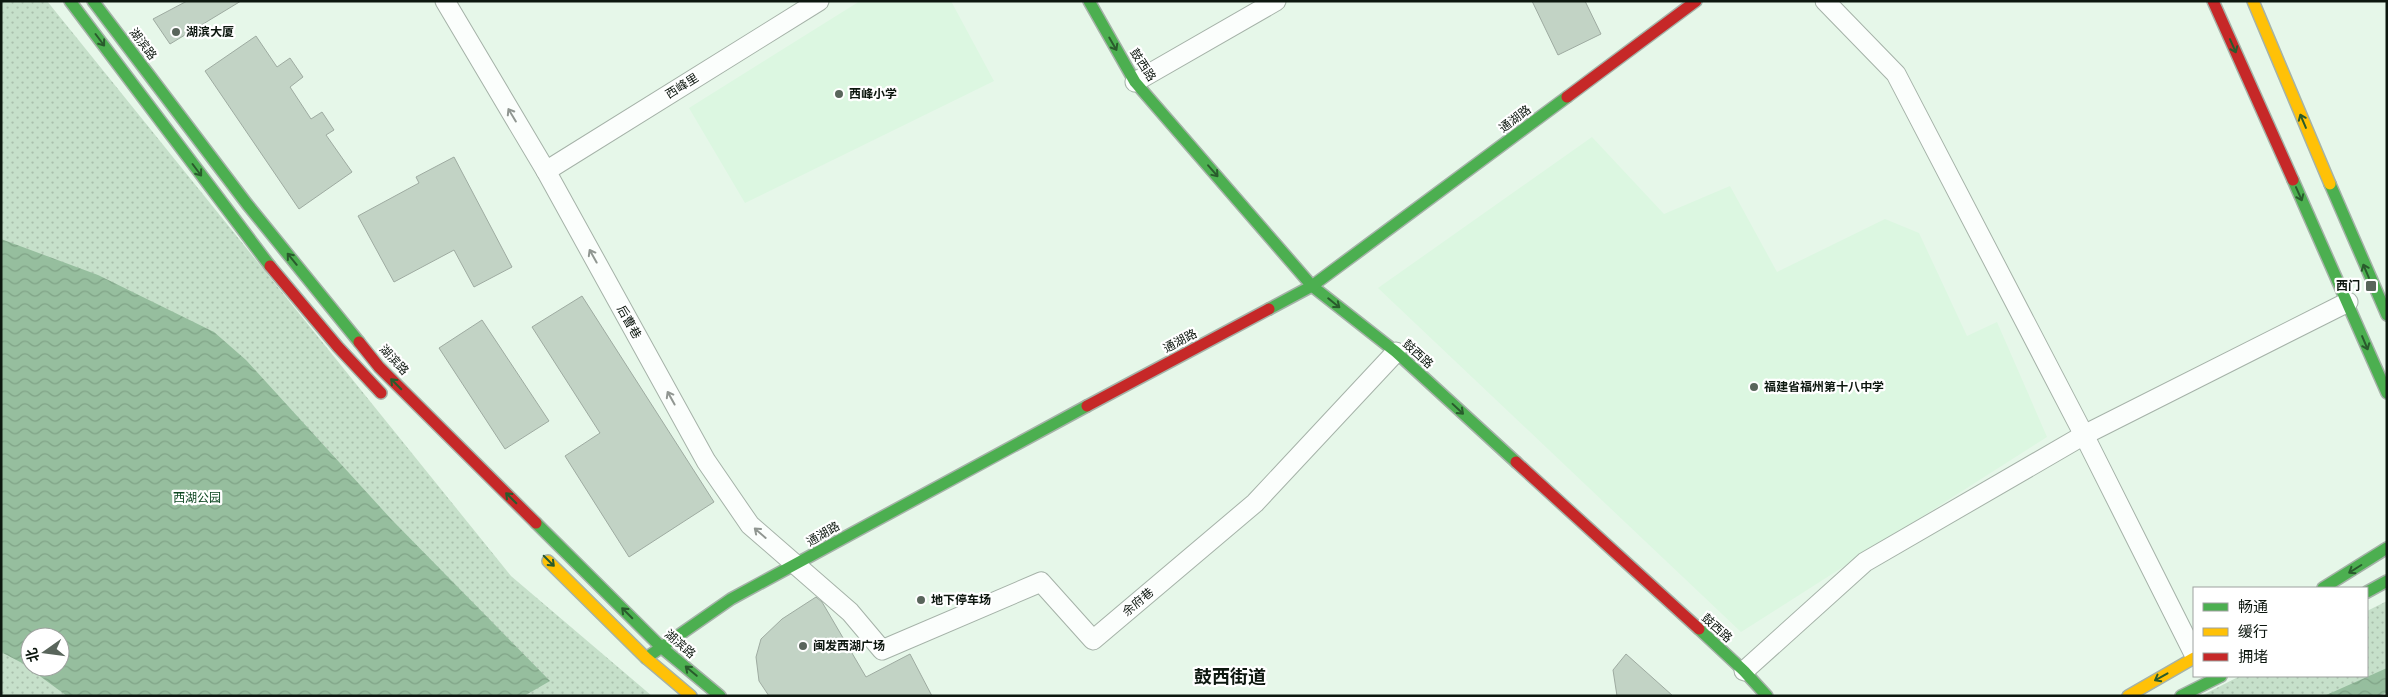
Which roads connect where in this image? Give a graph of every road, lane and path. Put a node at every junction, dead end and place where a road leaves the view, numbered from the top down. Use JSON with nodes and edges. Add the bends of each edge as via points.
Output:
{"nodes":[{"id":1,"x":70,"y":1,"type":"edge"},
{"id":2,"x":93,"y":1,"type":"edge"},
{"id":3,"x":445,"y":1,"type":"edge"},
{"id":4,"x":819,"y":1,"type":"edge"},
{"id":5,"x":1089,"y":1,"type":"edge"},
{"id":6,"x":1276,"y":1,"type":"edge"},
{"id":7,"x":1696,"y":1,"type":"edge"},
{"id":8,"x":1824,"y":1,"type":"edge"},
{"id":9,"x":2213,"y":1,"type":"edge"},
{"id":10,"x":2253,"y":1,"type":"edge"},
{"id":11,"x":1135,"y":82,"type":"junction"},
{"id":12,"x":546,"y":171,"type":"junction"},
{"id":13,"x":1312,"y":286,"type":"junction"},
{"id":14,"x":2348,"y":302,"type":"junction"},
{"id":15,"x":2387,"y":315,"type":"edge"},
{"id":16,"x":1396,"y":352,"type":"junction"},
{"id":17,"x":2387,"y":393,"type":"edge"},
{"id":18,"x":386,"y":398,"type":"dead end"},
{"id":19,"x":2084,"y":436,"type":"junction"},
{"id":20,"x":2387,"y":548,"type":"edge"},
{"id":21,"x":540,"y":552,"type":"dead end"},
{"id":22,"x":797,"y":565,"type":"junction"},
{"id":23,"x":2387,"y":581,"type":"edge"},
{"id":24,"x":2325,"y":587,"type":"edge"},
{"id":25,"x":2368,"y":591,"type":"edge"},
{"id":26,"x":850,"y":612,"type":"joint"},
{"id":27,"x":661,"y":647,"type":"junction"},
{"id":28,"x":2193,"y":652,"type":"edge"},
{"id":29,"x":646,"y":658,"type":"junction"},
{"id":30,"x":2193,"y":659,"type":"edge"},
{"id":31,"x":1744,"y":671,"type":"junction"},
{"id":32,"x":2219,"y":677,"type":"edge"},
{"id":33,"x":691,"y":696,"type":"edge"},
{"id":34,"x":720,"y":696,"type":"edge"},
{"id":35,"x":1767,"y":696,"type":"edge"},
{"id":36,"x":2128,"y":696,"type":"edge"},
{"id":37,"x":2181,"y":696,"type":"edge"}],
"edges":[{"from":1,"to":18,"type":"main road","one_way":true,"via":[[324,332]]},
{"from":27,"to":2,"type":"main road","name":"湖滨路","one_way":true,"via":[[379,367],[247,204]]},
{"from":12,"to":3,"type":"street","name":"后曹巷","one_way":true},
{"from":4,"to":12,"type":"street","name":"西峰里"},
{"from":5,"to":11,"type":"main road","name":"鼓西路","one_way":true},
{"from":6,"to":11,"type":"street"},
{"from":7,"to":13,"type":"main road","name":"通湖路"},
{"from":8,"to":19,"type":"street","via":[[1896,74]]},
{"from":9,"to":14,"type":"main road","one_way":true},
{"from":15,"to":10,"type":"main road","one_way":true,"via":[[2370,282]]},
{"from":11,"to":13,"type":"main road","name":"鼓西路","one_way":true},
{"from":22,"to":12,"type":"street","name":"后曹巷","one_way":true,"via":[[750,525],[706,461]]},
{"from":13,"to":16,"type":"main road","name":"鼓西路","one_way":true},
{"from":13,"to":22,"type":"main road","name":"通湖路","via":[[949,479]]},
{"from":14,"to":17,"type":"main road","one_way":true},
{"from":14,"to":19,"type":"street"},
{"from":16,"to":26,"type":"street","name":"余府巷","via":[[1255,503],[1093,640],[1041,582],[882,650]]},
{"from":16,"to":31,"type":"main road","name":"鼓西路","one_way":true},
{"from":19,"to":28,"type":"street"},
{"from":19,"to":31,"type":"street","via":[[1865,562]]},
{"from":20,"to":24,"type":"main road","one_way":true},
{"from":21,"to":29,"type":"main road","one_way":true},
{"from":22,"to":26,"type":"street","name":"后曹巷"},
{"from":22,"to":27,"type":"main road","name":"通湖路","via":[[731,599]]},
{"from":23,"to":25,"type":"main road"},
{"from":27,"to":29,"type":"main road","name":"通湖路"},
{"from":34,"to":27,"type":"main road","name":"湖滨路","one_way":true},
{"from":29,"to":33,"type":"main road"},
{"from":30,"to":36,"type":"main road","one_way":true},
{"from":31,"to":35,"type":"main road","name":"鼓西路"},
{"from":32,"to":37,"type":"main road"}]}
